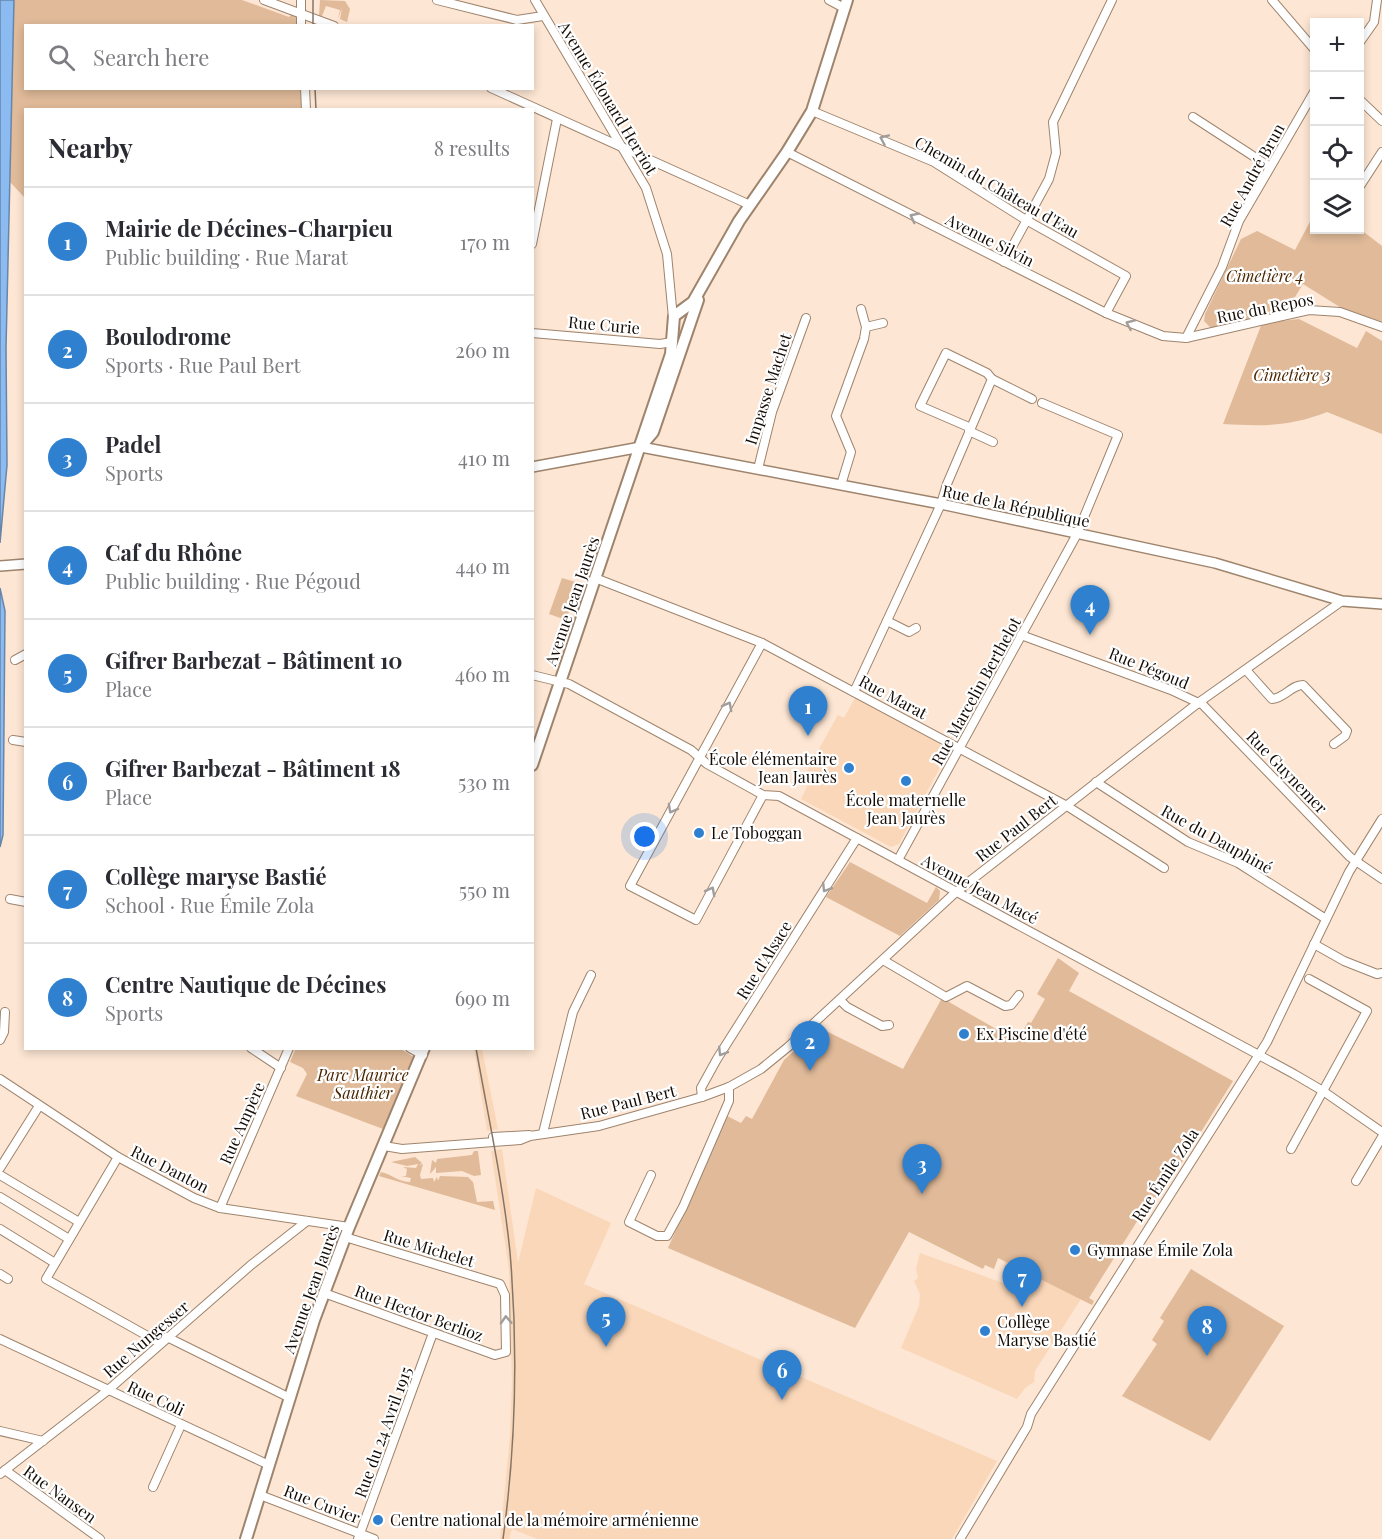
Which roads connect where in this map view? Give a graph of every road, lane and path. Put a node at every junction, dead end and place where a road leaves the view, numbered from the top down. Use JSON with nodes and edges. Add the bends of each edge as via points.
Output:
{"nodes":[{"id":1,"x":264,"y":0,"type":"edge"},
{"id":2,"x":301,"y":0,"type":"edge"},
{"id":3,"x":437,"y":0,"type":"edge"},
{"id":4,"x":535,"y":0,"type":"edge"},
{"id":5,"x":829,"y":0,"type":"edge"},
{"id":6,"x":1113,"y":0,"type":"edge"},
{"id":7,"x":1272,"y":0,"type":"edge"},
{"id":8,"x":1377,"y":0,"type":"edge"},
{"id":9,"x":846,"y":4,"type":"edge"},
{"id":10,"x":301,"y":13,"type":"junction"},
{"id":11,"x":543,"y":16,"type":"junction"},
{"id":12,"x":301,"y":24,"type":"edge"},
{"id":13,"x":329,"y":24,"type":"edge"},
{"id":14,"x":1364,"y":35,"type":"edge"},
{"id":15,"x":1310,"y":44,"type":"edge"},
{"id":16,"x":305,"y":90,"type":"edge"},
{"id":17,"x":495,"y":90,"type":"edge"},
{"id":18,"x":1310,"y":99,"type":"edge"},
{"id":19,"x":1364,"y":105,"type":"edge"},
{"id":20,"x":306,"y":108,"type":"edge"},
{"id":21,"x":812,"y":111,"type":"junction"},
{"id":22,"x":1193,"y":117,"type":"dead end"},
{"id":23,"x":558,"y":119,"type":"junction"},
{"id":24,"x":1382,"y":121,"type":"edge"},
{"id":25,"x":620,"y":146,"type":"junction"},
{"id":26,"x":787,"y":152,"type":"junction"},
{"id":27,"x":1382,"y":152,"type":"edge"},
{"id":28,"x":1270,"y":167,"type":"junction"},
{"id":29,"x":1363,"y":180,"type":"edge"},
{"id":30,"x":750,"y":205,"type":"junction"},
{"id":31,"x":1026,"y":220,"type":"junction"},
{"id":32,"x":534,"y":230,"type":"edge"},
{"id":33,"x":1004,"y":262,"type":"junction"},
{"id":34,"x":701,"y":288,"type":"junction"},
{"id":35,"x":672,"y":300,"type":"junction"},
{"id":36,"x":861,"y":309,"type":"dead end"},
{"id":37,"x":682,"y":311,"type":"junction"},
{"id":38,"x":1106,"y":313,"type":"junction"},
{"id":39,"x":806,"y":318,"type":"dead end"},
{"id":40,"x":673,"y":320,"type":"junction"},
{"id":41,"x":883,"y":323,"type":"dead end"},
{"id":42,"x":690,"y":324,"type":"junction"},
{"id":43,"x":866,"y":327,"type":"junction"},
{"id":44,"x":1382,"y":327,"type":"edge"},
{"id":45,"x":534,"y":333,"type":"edge"},
{"id":46,"x":1186,"y":338,"type":"junction"},
{"id":47,"x":672,"y":342,"type":"junction"},
{"id":48,"x":992,"y":379,"type":"junction"},
{"id":49,"x":1032,"y":399,"type":"dead end"},
{"id":50,"x":1042,"y":403,"type":"dead end"},
{"id":51,"x":970,"y":430,"type":"junction"},
{"id":52,"x":993,"y":442,"type":"dead end"},
{"id":53,"x":641,"y":447,"type":"junction"},
{"id":54,"x":534,"y":466,"type":"edge"},
{"id":55,"x":758,"y":469,"type":"junction"},
{"id":56,"x":841,"y":485,"type":"junction"},
{"id":57,"x":941,"y":504,"type":"junction"},
{"id":58,"x":1077,"y":534,"type":"junction"},
{"id":59,"x":24,"y":564,"type":"edge"},
{"id":60,"x":4,"y":566,"type":"edge"},
{"id":61,"x":595,"y":578,"type":"junction"},
{"id":62,"x":1342,"y":601,"type":"junction"},
{"id":63,"x":1382,"y":604,"type":"edge"},
{"id":64,"x":887,"y":621,"type":"junction"},
{"id":65,"x":915,"y":628,"type":"dead end"},
{"id":66,"x":1021,"y":635,"type":"junction"},
{"id":67,"x":762,"y":643,"type":"junction"},
{"id":68,"x":24,"y":655,"type":"edge"},
{"id":69,"x":15,"y":660,"type":"dead end"},
{"id":70,"x":1246,"y":670,"type":"junction"},
{"id":71,"x":534,"y":676,"type":"edge"},
{"id":72,"x":560,"y":682,"type":"junction"},
{"id":73,"x":854,"y":692,"type":"junction"},
{"id":74,"x":1198,"y":703,"type":"junction"},
{"id":75,"x":13,"y":740,"type":"dead end"},
{"id":76,"x":24,"y":742,"type":"edge"},
{"id":77,"x":1334,"y":744,"type":"dead end"},
{"id":78,"x":960,"y":747,"type":"junction"},
{"id":79,"x":700,"y":758,"type":"junction"},
{"id":80,"x":534,"y":759,"type":"edge"},
{"id":81,"x":1096,"y":782,"type":"junction"},
{"id":82,"x":763,"y":795,"type":"junction"},
{"id":83,"x":1067,"y":806,"type":"junction"},
{"id":84,"x":1382,"y":819,"type":"edge"},
{"id":85,"x":857,"y":838,"type":"junction"},
{"id":86,"x":898,"y":860,"type":"junction"},
{"id":87,"x":1355,"y":860,"type":"junction"},
{"id":88,"x":1164,"y":868,"type":"dead end"},
{"id":89,"x":1382,"y":879,"type":"edge"},
{"id":90,"x":956,"y":892,"type":"junction"},
{"id":91,"x":10,"y":898,"type":"dead end"},
{"id":92,"x":24,"y":902,"type":"edge"},
{"id":93,"x":1326,"y":920,"type":"junction"},
{"id":94,"x":1314,"y":944,"type":"junction"},
{"id":95,"x":883,"y":960,"type":"junction"},
{"id":96,"x":1382,"y":973,"type":"edge"},
{"id":97,"x":591,"y":975,"type":"dead end"},
{"id":98,"x":1309,"y":979,"type":"dead end"},
{"id":99,"x":1019,"y":995,"type":"dead end"},
{"id":100,"x":840,"y":1000,"type":"junction"},
{"id":101,"x":5,"y":1012,"type":"dead end"},
{"id":102,"x":889,"y":1024,"type":"dead end"},
{"id":103,"x":0,"y":1040,"type":"edge"},
{"id":104,"x":254,"y":1050,"type":"edge"},
{"id":105,"x":288,"y":1050,"type":"edge"},
{"id":106,"x":424,"y":1051,"type":"edge"},
{"id":107,"x":1258,"y":1055,"type":"junction"},
{"id":108,"x":281,"y":1068,"type":"junction"},
{"id":109,"x":0,"y":1079,"type":"edge"},
{"id":110,"x":729,"y":1087,"type":"junction"},
{"id":111,"x":1323,"y":1090,"type":"junction"},
{"id":112,"x":702,"y":1098,"type":"junction"},
{"id":113,"x":39,"y":1106,"type":"junction"},
{"id":114,"x":1382,"y":1132,"type":"edge"},
{"id":115,"x":543,"y":1133,"type":"junction"},
{"id":116,"x":1382,"y":1137,"type":"edge"},
{"id":117,"x":384,"y":1146,"type":"junction"},
{"id":118,"x":1291,"y":1149,"type":"dead end"},
{"id":119,"x":118,"y":1157,"type":"junction"},
{"id":120,"x":0,"y":1168,"type":"edge"},
{"id":121,"x":0,"y":1175,"type":"edge"},
{"id":122,"x":651,"y":1175,"type":"dead end"},
{"id":123,"x":1356,"y":1181,"type":"dead end"},
{"id":124,"x":0,"y":1197,"type":"edge"},
{"id":125,"x":220,"y":1208,"type":"junction"},
{"id":126,"x":307,"y":1221,"type":"junction"},
{"id":127,"x":79,"y":1222,"type":"junction"},
{"id":128,"x":0,"y":1229,"type":"edge"},
{"id":129,"x":347,"y":1232,"type":"junction"},
{"id":130,"x":69,"y":1239,"type":"junction"},
{"id":131,"x":55,"y":1263,"type":"junction"},
{"id":132,"x":324,"y":1293,"type":"junction"},
{"id":133,"x":433,"y":1333,"type":"junction"},
{"id":134,"x":0,"y":1340,"type":"edge"},
{"id":135,"x":164,"y":1340,"type":"junction"},
{"id":136,"x":506,"y":1352,"type":"joint"},
{"id":137,"x":106,"y":1391,"type":"junction"},
{"id":138,"x":290,"y":1398,"type":"junction"},
{"id":139,"x":181,"y":1425,"type":"junction"},
{"id":140,"x":0,"y":1431,"type":"edge"},
{"id":141,"x":43,"y":1441,"type":"junction"},
{"id":142,"x":269,"y":1465,"type":"junction"},
{"id":143,"x":3,"y":1472,"type":"edge"},
{"id":144,"x":153,"y":1487,"type":"dead end"},
{"id":145,"x":260,"y":1495,"type":"junction"},
{"id":146,"x":358,"y":1536,"type":"edge"},
{"id":147,"x":100,"y":1539,"type":"edge"},
{"id":148,"x":246,"y":1539,"type":"edge"},
{"id":149,"x":374,"y":1539,"type":"edge"},
{"id":150,"x":960,"y":1539,"type":"edge"}],
"edges":[{"from":1,"to":10,"type":"street"},
{"from":2,"to":10,"type":"street"},
{"from":3,"to":11,"type":"street","name":"Avenue Édouard Herriot","via":[[517,20]]},
{"from":4,"to":11,"type":"street","name":"Avenue Édouard Herriot"},
{"from":5,"to":9,"type":"street"},
{"from":6,"to":31,"type":"street","via":[[1053,122],[1056,153],[1049,179]]},
{"from":7,"to":15,"type":"street"},
{"from":8,"to":14,"type":"street","via":[[1374,22]]},
{"from":9,"to":21,"type":"main road","name":"Avenue Jean Jaurès"},
{"from":10,"to":12,"type":"street"},
{"from":10,"to":13,"type":"street"},
{"from":11,"to":25,"type":"street","name":"Avenue Édouard Herriot"},
{"from":16,"to":20,"type":"street"},
{"from":17,"to":23,"type":"street"},
{"from":18,"to":28,"type":"street","name":"Rue André Brun"},
{"from":19,"to":24,"type":"street"},
{"from":21,"to":26,"type":"main road","name":"Avenue Jean Jaurès"},
{"from":31,"to":21,"type":"street","name":"Chemin du Château d'Eau","one_way":true,"via":[[934,162]]},
{"from":22,"to":28,"type":"street"},
{"from":23,"to":25,"type":"street"},
{"from":23,"to":32,"type":"street"},
{"from":25,"to":30,"type":"street"},
{"from":25,"to":35,"type":"street","name":"Avenue Édouard Herriot","via":[[645,188],[659,226]]},
{"from":26,"to":30,"type":"main road","name":"Avenue Jean Jaurès"},
{"from":33,"to":26,"type":"street","name":"Avenue Silvin","one_way":true},
{"from":27,"to":29,"type":"street"},
{"from":28,"to":46,"type":"street","name":"Rue André Brun","via":[[1239,221],[1222,267]]},
{"from":30,"to":34,"type":"main road","name":"Avenue Jean Jaurès"},
{"from":31,"to":33,"type":"street"},
{"from":31,"to":38,"type":"street","name":"Chemin du Château d'Eau","via":[[1126,276]]},
{"from":33,"to":38,"type":"street","name":"Avenue Silvin"},
{"from":34,"to":37,"type":"main road","name":"Avenue Jean Jaurès"},
{"from":34,"to":42,"type":"main road","name":"Avenue Jean Jaurès"},
{"from":35,"to":37,"type":"street"},
{"from":35,"to":40,"type":"street","name":"Avenue Édouard Herriot"},
{"from":36,"to":43,"type":"street"},
{"from":37,"to":40,"type":"main road","name":"Avenue Jean Jaurès"},
{"from":37,"to":42,"type":"main road","via":[[688,315]]},
{"from":46,"to":38,"type":"street","name":"Avenue Silvin","one_way":true,"via":[[1163,336]]},
{"from":39,"to":55,"type":"street","name":"Impasse Machet","via":[[772,412]]},
{"from":40,"to":47,"type":"main road","name":"Avenue Jean Jaurès"},
{"from":41,"to":43,"type":"street"},
{"from":42,"to":53,"type":"main road","name":"Avenue Jean Jaurès","via":[[653,432]]},
{"from":43,"to":56,"type":"street","via":[[836,416],[851,452]]},
{"from":44,"to":46,"type":"street","name":"Rue du Repos","via":[[1340,312],[1309,310]]},
{"from":45,"to":47,"type":"street","name":"Rue Curie"},
{"from":47,"to":53,"type":"main road","name":"Avenue Jean Jaurès"},
{"from":48,"to":49,"type":"street"},
{"from":48,"to":51,"type":"street"},
{"from":48,"to":51,"type":"street","via":[[987,372],[946,352],[921,406]]},
{"from":50,"to":58,"type":"street","name":"Rue Marcelin Berthelot","via":[[1118,435]]},
{"from":51,"to":52,"type":"street"},
{"from":51,"to":57,"type":"street"},
{"from":53,"to":54,"type":"street"},
{"from":53,"to":55,"type":"street","name":"Rue de la République"},
{"from":53,"to":61,"type":"main road","name":"Avenue Jean Jaurès"},
{"from":55,"to":56,"type":"street","name":"Rue de la République"},
{"from":56,"to":57,"type":"street","name":"Rue de la République"},
{"from":57,"to":58,"type":"street","name":"Rue de la République"},
{"from":57,"to":64,"type":"street"},
{"from":58,"to":62,"type":"street","name":"Rue de la République","via":[[1215,563]]},
{"from":58,"to":66,"type":"street","name":"Rue Marcelin Berthelot"},
{"from":59,"to":60,"type":"street"},
{"from":61,"to":67,"type":"street","name":"Rue Marat"},
{"from":61,"to":72,"type":"main road","name":"Avenue Jean Jaurès"},
{"from":62,"to":63,"type":"street","name":"Rue de la République"},
{"from":62,"to":70,"type":"street","name":"Rue Paul Bert"},
{"from":64,"to":65,"type":"street","via":[[909,632]]},
{"from":64,"to":73,"type":"street"},
{"from":66,"to":74,"type":"street","name":"Rue Pégoud"},
{"from":66,"to":78,"type":"street","name":"Rue Marcelin Berthelot"},
{"from":67,"to":73,"type":"street","name":"Rue Marat"},
{"from":79,"to":67,"type":"street","one_way":true},
{"from":68,"to":69,"type":"street"},
{"from":70,"to":74,"type":"street","name":"Rue Paul Bert"},
{"from":70,"to":77,"type":"street","via":[[1272,699],[1296,685],[1304,685],[1347,731]]},
{"from":71,"to":72,"type":"street","name":"Avenue Jean Macé"},
{"from":72,"to":79,"type":"street","name":"Avenue Jean Macé","via":[[681,744]]},
{"from":72,"to":80,"type":"main road","name":"Avenue Jean Jaurès"},
{"from":73,"to":78,"type":"street","name":"Rue Marat"},
{"from":74,"to":81,"type":"street","name":"Rue Paul Bert"},
{"from":74,"to":87,"type":"street","name":"Rue Guynemer"},
{"from":75,"to":76,"type":"street"},
{"from":78,"to":83,"type":"street","name":"Rue Marat"},
{"from":78,"to":86,"type":"street","name":"Rue Marcelin Berthelot"},
{"from":79,"to":82,"type":"street","name":"Avenue Jean Macé"},
{"from":79,"to":82,"type":"street","one_way":true,"via":[[630,886],[696,920]]},
{"from":81,"to":83,"type":"street","name":"Rue Paul Bert"},
{"from":81,"to":93,"type":"street","name":"Rue du Dauphiné","via":[[1188,842],[1238,863]]},
{"from":82,"to":85,"type":"street","name":"Avenue Jean Macé","via":[[779,796]]},
{"from":83,"to":88,"type":"street","name":"Rue Marat"},
{"from":83,"to":90,"type":"street","name":"Rue Paul Bert"},
{"from":84,"to":87,"type":"street","name":"Rue Émile Zola"},
{"from":85,"to":86,"type":"street","name":"Avenue Jean Macé"},
{"from":85,"to":112,"type":"street","name":"Rue d'Alsace","one_way":true,"via":[[717,1059],[701,1088]]},
{"from":86,"to":90,"type":"street","name":"Avenue Jean Macé"},
{"from":87,"to":89,"type":"street","name":"Rue Guynemer"},
{"from":87,"to":93,"type":"street","name":"Rue Émile Zola"},
{"from":90,"to":95,"type":"street","name":"Rue Paul Bert"},
{"from":90,"to":107,"type":"street","name":"Avenue Jean Macé"},
{"from":91,"to":92,"type":"street"},
{"from":93,"to":94,"type":"street","name":"Rue Émile Zola"},
{"from":94,"to":96,"type":"street","via":[[1344,961]]},
{"from":94,"to":107,"type":"street","name":"Rue Émile Zola"},
{"from":95,"to":99,"type":"street","via":[[946,997],[968,986],[1005,1006]]},
{"from":95,"to":100,"type":"street","name":"Rue Paul Bert"},
{"from":97,"to":115,"type":"street","via":[[573,1012]]},
{"from":98,"to":111,"type":"street","via":[[1367,1011]]},
{"from":100,"to":102,"type":"street","via":[[882,1026]]},
{"from":100,"to":110,"type":"street","name":"Rue Paul Bert","via":[[761,1069]]},
{"from":101,"to":103,"type":"street"},
{"from":104,"to":108,"type":"street"},
{"from":105,"to":108,"type":"street","name":"Rue Ampère"},
{"from":106,"to":117,"type":"main road","name":"Avenue Jean Jaurès"},
{"from":107,"to":111,"type":"street","name":"Avenue Jean Macé"},
{"from":107,"to":150,"type":"street","name":"Rue Émile Zola","via":[[1031,1414],[1028,1427]]},
{"from":108,"to":125,"type":"street","name":"Rue Ampère"},
{"from":109,"to":113,"type":"street","name":"Rue Danton"},
{"from":110,"to":112,"type":"street","name":"Rue Paul Bert"},
{"from":110,"to":122,"type":"street","via":[[729,1101],[667,1236],[657,1236],[629,1222]]},
{"from":111,"to":114,"type":"street","name":"Avenue Jean Macé"},
{"from":111,"to":118,"type":"street"},
{"from":112,"to":115,"type":"street","name":"Rue Paul Bert","via":[[599,1126]]},
{"from":113,"to":119,"type":"street","name":"Rue Danton"},
{"from":113,"to":120,"type":"street"},
{"from":115,"to":117,"type":"street","name":"Rue Paul Bert","via":[[402,1149]]},
{"from":116,"to":123,"type":"street"},
{"from":117,"to":129,"type":"main road","name":"Avenue Jean Jaurès"},
{"from":119,"to":125,"type":"street","name":"Rue Danton"},
{"from":119,"to":127,"type":"street"},
{"from":121,"to":127,"type":"street"},
{"from":124,"to":130,"type":"street"},
{"from":125,"to":126,"type":"street","name":"Rue Danton"},
{"from":126,"to":129,"type":"street","name":"Rue Danton"},
{"from":126,"to":135,"type":"street","name":"Rue Nungesser"},
{"from":127,"to":130,"type":"street"},
{"from":128,"to":131,"type":"street"},
{"from":129,"to":132,"type":"main road","name":"Avenue Jean Jaurès"},
{"from":136,"to":129,"type":"street","name":"Rue Michelet","one_way":true,"via":[[504,1287]]},
{"from":130,"to":131,"type":"street"},
{"from":131,"to":135,"type":"street","via":[[46,1279]]},
{"from":132,"to":133,"type":"street","name":"Rue Hector Berlioz"},
{"from":132,"to":138,"type":"main road","name":"Avenue Jean Jaurès"},
{"from":133,"to":136,"type":"street","name":"Rue Hector Berlioz","via":[[495,1355]]},
{"from":133,"to":146,"type":"street","name":"Rue du 24 Avril 1915"},
{"from":134,"to":137,"type":"street","name":"Rue Coli"},
{"from":135,"to":137,"type":"street","name":"Rue Nungesser"},
{"from":135,"to":138,"type":"street"},
{"from":137,"to":139,"type":"street","name":"Rue Coli"},
{"from":137,"to":141,"type":"street","name":"Rue Nungesser"},
{"from":138,"to":142,"type":"main road","name":"Avenue Jean Jaurès"},
{"from":139,"to":142,"type":"street","name":"Rue Coli"},
{"from":139,"to":144,"type":"street"},
{"from":140,"to":141,"type":"street"},
{"from":141,"to":143,"type":"street","name":"Rue Nungesser"},
{"from":142,"to":145,"type":"main road","name":"Avenue Jean Jaurès"},
{"from":143,"to":147,"type":"street","name":"Rue Nansen"},
{"from":145,"to":146,"type":"street","name":"Rue Cuvier"},
{"from":145,"to":148,"type":"main road","name":"Avenue Jean Jaurès"},
{"from":146,"to":149,"type":"street","name":"Rue Cuvier"}]}
